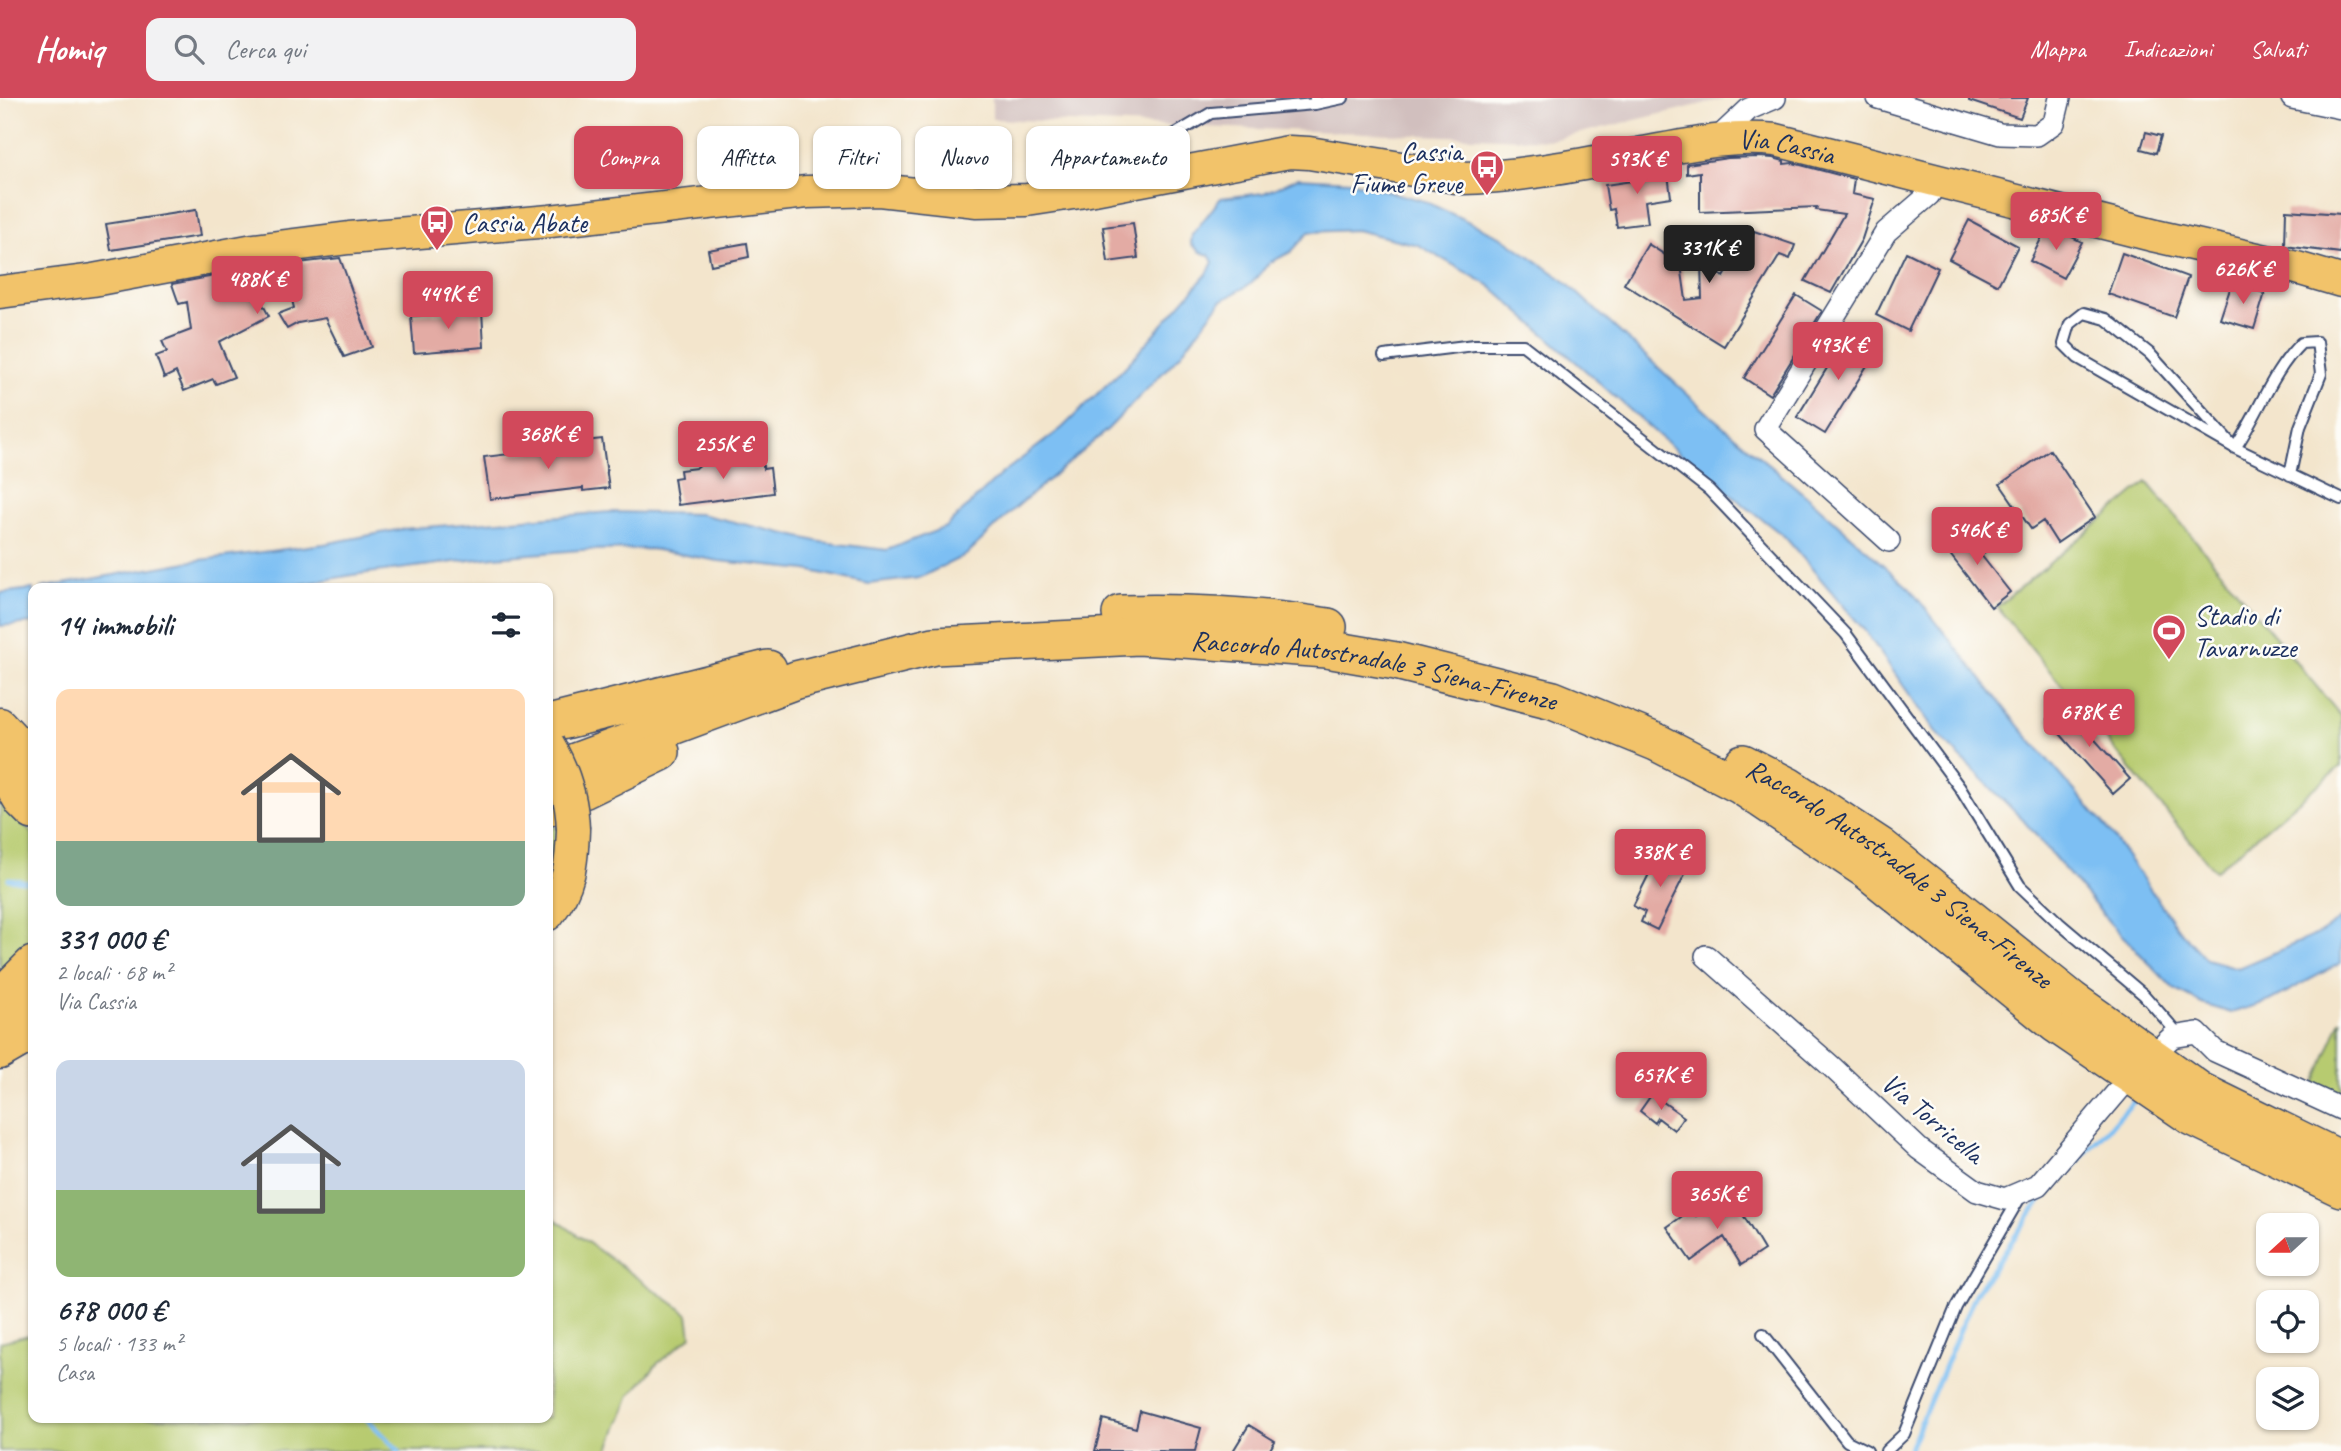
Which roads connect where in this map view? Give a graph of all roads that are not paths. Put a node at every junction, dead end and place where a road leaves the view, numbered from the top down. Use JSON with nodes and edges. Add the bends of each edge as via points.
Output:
{"nodes":[{"id":1,"x":1343,"y":98,"type":"edge"},
{"id":2,"x":1776,"y":98,"type":"edge"},
{"id":3,"x":1878,"y":98,"type":"edge"},
{"id":4,"x":2060,"y":98,"type":"edge"},
{"id":5,"x":2292,"y":98,"type":"edge"},
{"id":6,"x":1315,"y":101,"type":"edge"},
{"id":7,"x":2341,"y":108,"type":"edge"},
{"id":8,"x":1189,"y":126,"type":"edge"},
{"id":9,"x":1716,"y":140,"type":"junction"},
{"id":10,"x":1190,"y":171,"type":"edge"},
{"id":11,"x":1938,"y":180,"type":"junction"},
{"id":12,"x":1094,"y":189,"type":"edge"},
{"id":13,"x":93,"y":281,"type":"junction"},
{"id":14,"x":2341,"y":281,"type":"edge"},
{"id":15,"x":0,"y":292,"type":"edge"},
{"id":16,"x":0,"y":307,"type":"edge"},
{"id":17,"x":1384,"y":356,"type":"dead end"},
{"id":18,"x":2235,"y":448,"type":"junction"},
{"id":19,"x":2290,"y":475,"type":"junction"},
{"id":20,"x":2341,"y":499,"type":"edge"},
{"id":21,"x":1889,"y":541,"type":"dead end"},
{"id":22,"x":934,"y":646,"type":"junction"},
{"id":23,"x":0,"y":724,"type":"edge"},
{"id":24,"x":28,"y":754,"type":"edge"},
{"id":25,"x":0,"y":762,"type":"edge"},
{"id":26,"x":562,"y":780,"type":"edge"},
{"id":27,"x":28,"y":806,"type":"edge"},
{"id":28,"x":553,"y":907,"type":"edge"},
{"id":29,"x":1706,"y":956,"type":"dead end"},
{"id":30,"x":28,"y":970,"type":"edge"},
{"id":31,"x":0,"y":998,"type":"edge"},
{"id":32,"x":28,"y":1013,"type":"edge"},
{"id":33,"x":0,"y":1034,"type":"edge"},
{"id":34,"x":2180,"y":1036,"type":"junction"},
{"id":35,"x":28,"y":1037,"type":"edge"},
{"id":36,"x":2161,"y":1047,"type":"dead end"},
{"id":37,"x":0,"y":1054,"type":"edge"},
{"id":38,"x":2123,"y":1085,"type":"dead end"},
{"id":39,"x":2341,"y":1109,"type":"edge"},
{"id":40,"x":2341,"y":1160,"type":"edge"},
{"id":41,"x":2341,"y":1188,"type":"edge"},
{"id":42,"x":2024,"y":1191,"type":"junction"},
{"id":43,"x":1763,"y":1334,"type":"dead end"},
{"id":44,"x":1867,"y":1451,"type":"edge"},
{"id":45,"x":1886,"y":1451,"type":"edge"}],
"edges":[{"from":1,"to":6,"type":"lane"},
{"from":2,"to":9,"type":"street","via":[[1749,108]]},
{"from":3,"to":4,"type":"street","via":[[2000,134],[2036,135],[2054,123]]},
{"from":5,"to":7,"type":"street"},
{"from":6,"to":8,"type":"lane","via":[[1211,113]]},
{"from":9,"to":10,"type":"main road","name":"Via Cassia","via":[[1486,178],[1289,152]]},
{"from":9,"to":11,"type":"main road","name":"Via Cassia","via":[[1776,140]]},
{"from":11,"to":14,"type":"main road","name":"Via Cassia"},
{"from":11,"to":21,"type":"street","via":[[1929,195],[1886,232],[1765,429]]},
{"from":12,"to":13,"type":"main road","name":"Via Cassia","via":[[1002,202],[879,190],[807,192],[335,240],[243,252]]},
{"from":13,"to":15,"type":"main road","name":"Via Cassia"},
{"from":13,"to":16,"type":"main road","name":"Via Cassia"},
{"from":17,"to":34,"type":"lane","via":[[1474,345],[1523,345],[1709,489],[1846,634],[1960,788],[2020,886],[2144,995]]},
{"from":18,"to":18,"type":"lane","via":[[2078,358],[2064,344],[2070,324],[2084,313],[2106,318],[2150,354]]},
{"from":18,"to":19,"type":"lane"},
{"from":18,"to":19,"type":"lane","via":[[2284,360],[2301,343],[2317,342],[2321,374],[2300,427]]},
{"from":19,"to":20,"type":"lane"},
{"from":22,"to":26,"type":"highway","name":"Raccordo Autostradale 3 Siena-Firenze","via":[[796,680]]},
{"from":22,"to":40,"type":"highway","name":"Raccordo Autostradale 3 Siena-Firenze","via":[[985,627],[1045,617],[1178,612],[1251,617],[1396,638],[1512,667],[1593,695],[1681,731],[1788,786],[1881,847],[2071,1000],[2200,1091]]},
{"from":22,"to":41,"type":"highway","name":"Raccordo Autostradale 3 Siena-Firenze","via":[[1139,636],[1326,649],[1396,661],[1553,700],[1656,742],[1740,785],[1868,871],[2056,1024],[2191,1116]]},
{"from":23,"to":24,"type":"main road"},
{"from":25,"to":27,"type":"highway"},
{"from":26,"to":28,"type":"main road","via":[[572,864]]},
{"from":29,"to":42,"type":"street","name":"Via Torricella","via":[[1919,1149],[1977,1191],[2005,1199]]},
{"from":30,"to":31,"type":"highway"},
{"from":32,"to":33,"type":"highway"},
{"from":34,"to":36,"type":"street"},
{"from":34,"to":39,"type":"street","via":[[2197,1033],[2215,1051]]},
{"from":35,"to":37,"type":"main road"},
{"from":38,"to":42,"type":"street","via":[[2038,1185]]},
{"from":42,"to":45,"type":"lane","via":[[1956,1307],[1904,1434]]},
{"from":43,"to":44,"type":"lane","via":[[1847,1441]]}]}
